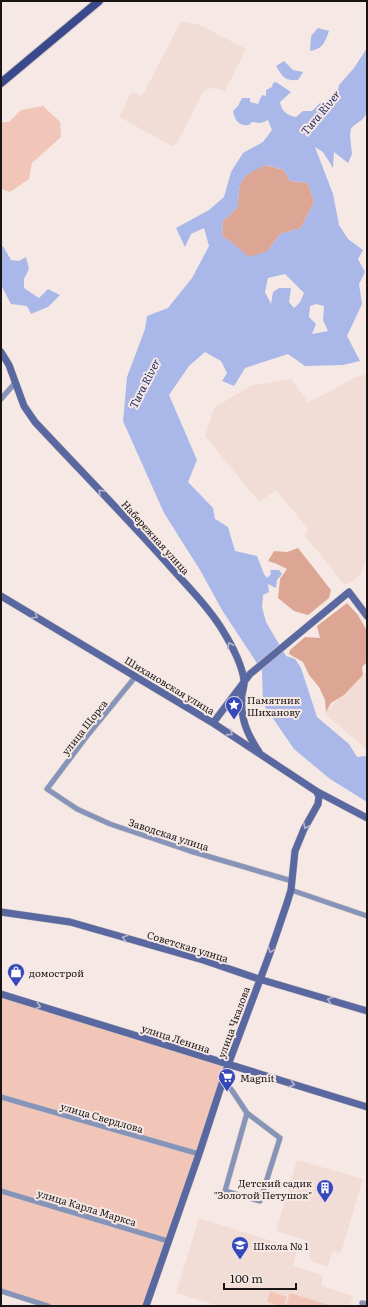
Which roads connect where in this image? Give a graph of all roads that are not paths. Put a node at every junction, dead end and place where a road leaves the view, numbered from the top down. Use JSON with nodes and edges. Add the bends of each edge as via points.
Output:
{"nodes":[{"id":1,"x":99,"y":1,"type":"edge"},
{"id":2,"x":1,"y":84,"type":"edge"},
{"id":3,"x":1,"y":352,"type":"edge"},
{"id":4,"x":15,"y":383,"type":"junction"},
{"id":5,"x":1,"y":399,"type":"edge"},
{"id":6,"x":1,"y":596,"type":"edge"},
{"id":7,"x":367,"y":616,"type":"edge"},
{"id":8,"x":136,"y":676,"type":"junction"},
{"id":9,"x":244,"y":681,"type":"junction"},
{"id":10,"x":213,"y":723,"type":"junction"},
{"id":11,"x":259,"y":752,"type":"junction"},
{"id":12,"x":47,"y":790,"type":"joint"},
{"id":13,"x":316,"y":791,"type":"junction"},
{"id":14,"x":367,"y":818,"type":"edge"},
{"id":15,"x":292,"y":881,"type":"junction"},
{"id":16,"x":291,"y":890,"type":"junction"},
{"id":17,"x":1,"y":912,"type":"edge"},
{"id":18,"x":367,"y":916,"type":"edge"},
{"id":19,"x":259,"y":979,"type":"junction"},
{"id":20,"x":1,"y":996,"type":"edge"},
{"id":21,"x":367,"y":1011,"type":"edge"},
{"id":22,"x":228,"y":1065,"type":"junction"},
{"id":23,"x":221,"y":1085,"type":"junction"},
{"id":24,"x":1,"y":1097,"type":"edge"},
{"id":25,"x":367,"y":1107,"type":"edge"},
{"id":26,"x":247,"y":1113,"type":"junction"},
{"id":27,"x":199,"y":1154,"type":"junction"},
{"id":28,"x":1,"y":1191,"type":"edge"},
{"id":29,"x":168,"y":1241,"type":"junction"},
{"id":30,"x":1,"y":1291,"type":"edge"},
{"id":31,"x":48,"y":1306,"type":"edge"},
{"id":32,"x":146,"y":1306,"type":"edge"}],
"edges":[{"from":1,"to":2,"type":"main road"},
{"from":3,"to":4,"type":"main road","name":"Набережная улица"},
{"from":4,"to":5,"type":"street"},
{"from":9,"to":4,"type":"main road","name":"Набережная улица","one_way":true,"via":[[226,635],[142,535],[35,422],[24,406]]},
{"from":6,"to":8,"type":"main road","name":"Шихановская улица","one_way":true},
{"from":7,"to":9,"type":"main road","via":[[349,592]]},
{"from":8,"to":10,"type":"main road","name":"Шихановская улица"},
{"from":8,"to":12,"type":"street","name":"улица Щорса"},
{"from":9,"to":10,"type":"main road"},
{"from":9,"to":11,"type":"main road","name":"Набережная улица","via":[[243,720],[249,737]]},
{"from":10,"to":11,"type":"main road","name":"Шихановская улица","one_way":true},
{"from":11,"to":13,"type":"main road","name":"Шихановская улица"},
{"from":12,"to":15,"type":"street","name":"Заводская улица","via":[[77,809],[110,824]]},
{"from":13,"to":14,"type":"main road","name":"Шихановская улица"},
{"from":13,"to":15,"type":"main road","name":"улица Чкалова","one_way":true,"via":[[318,802],[296,851]]},
{"from":15,"to":16,"type":"main road","name":"улица Чкалова"},
{"from":16,"to":18,"type":"street"},
{"from":16,"to":19,"type":"main road","name":"улица Чкалова","one_way":true},
{"from":19,"to":17,"type":"main road","name":"Советская улица","one_way":true,"via":[[203,960],[70,922]]},
{"from":21,"to":19,"type":"main road","name":"Советская улица","one_way":true},
{"from":19,"to":22,"type":"main road","name":"улица Чкалова"},
{"from":20,"to":22,"type":"main road","name":"улица Ленина","one_way":true},
{"from":22,"to":23,"type":"main road","name":"улица Чкалова"},
{"from":22,"to":25,"type":"main road","name":"улица Ленина","one_way":true},
{"from":23,"to":26,"type":"street","via":[[231,1089]]},
{"from":23,"to":27,"type":"main road","name":"улица Чкалова"},
{"from":24,"to":27,"type":"street","name":"улица Свердлова"},
{"from":26,"to":26,"type":"street","via":[[224,1191],[260,1201],[280,1138]]},
{"from":27,"to":29,"type":"main road","name":"улица Чкалова"},
{"from":28,"to":29,"type":"street","name":"улица Карла Маркса"},
{"from":29,"to":32,"type":"main road","name":"улица Чкалова"},
{"from":30,"to":31,"type":"street"}]}
